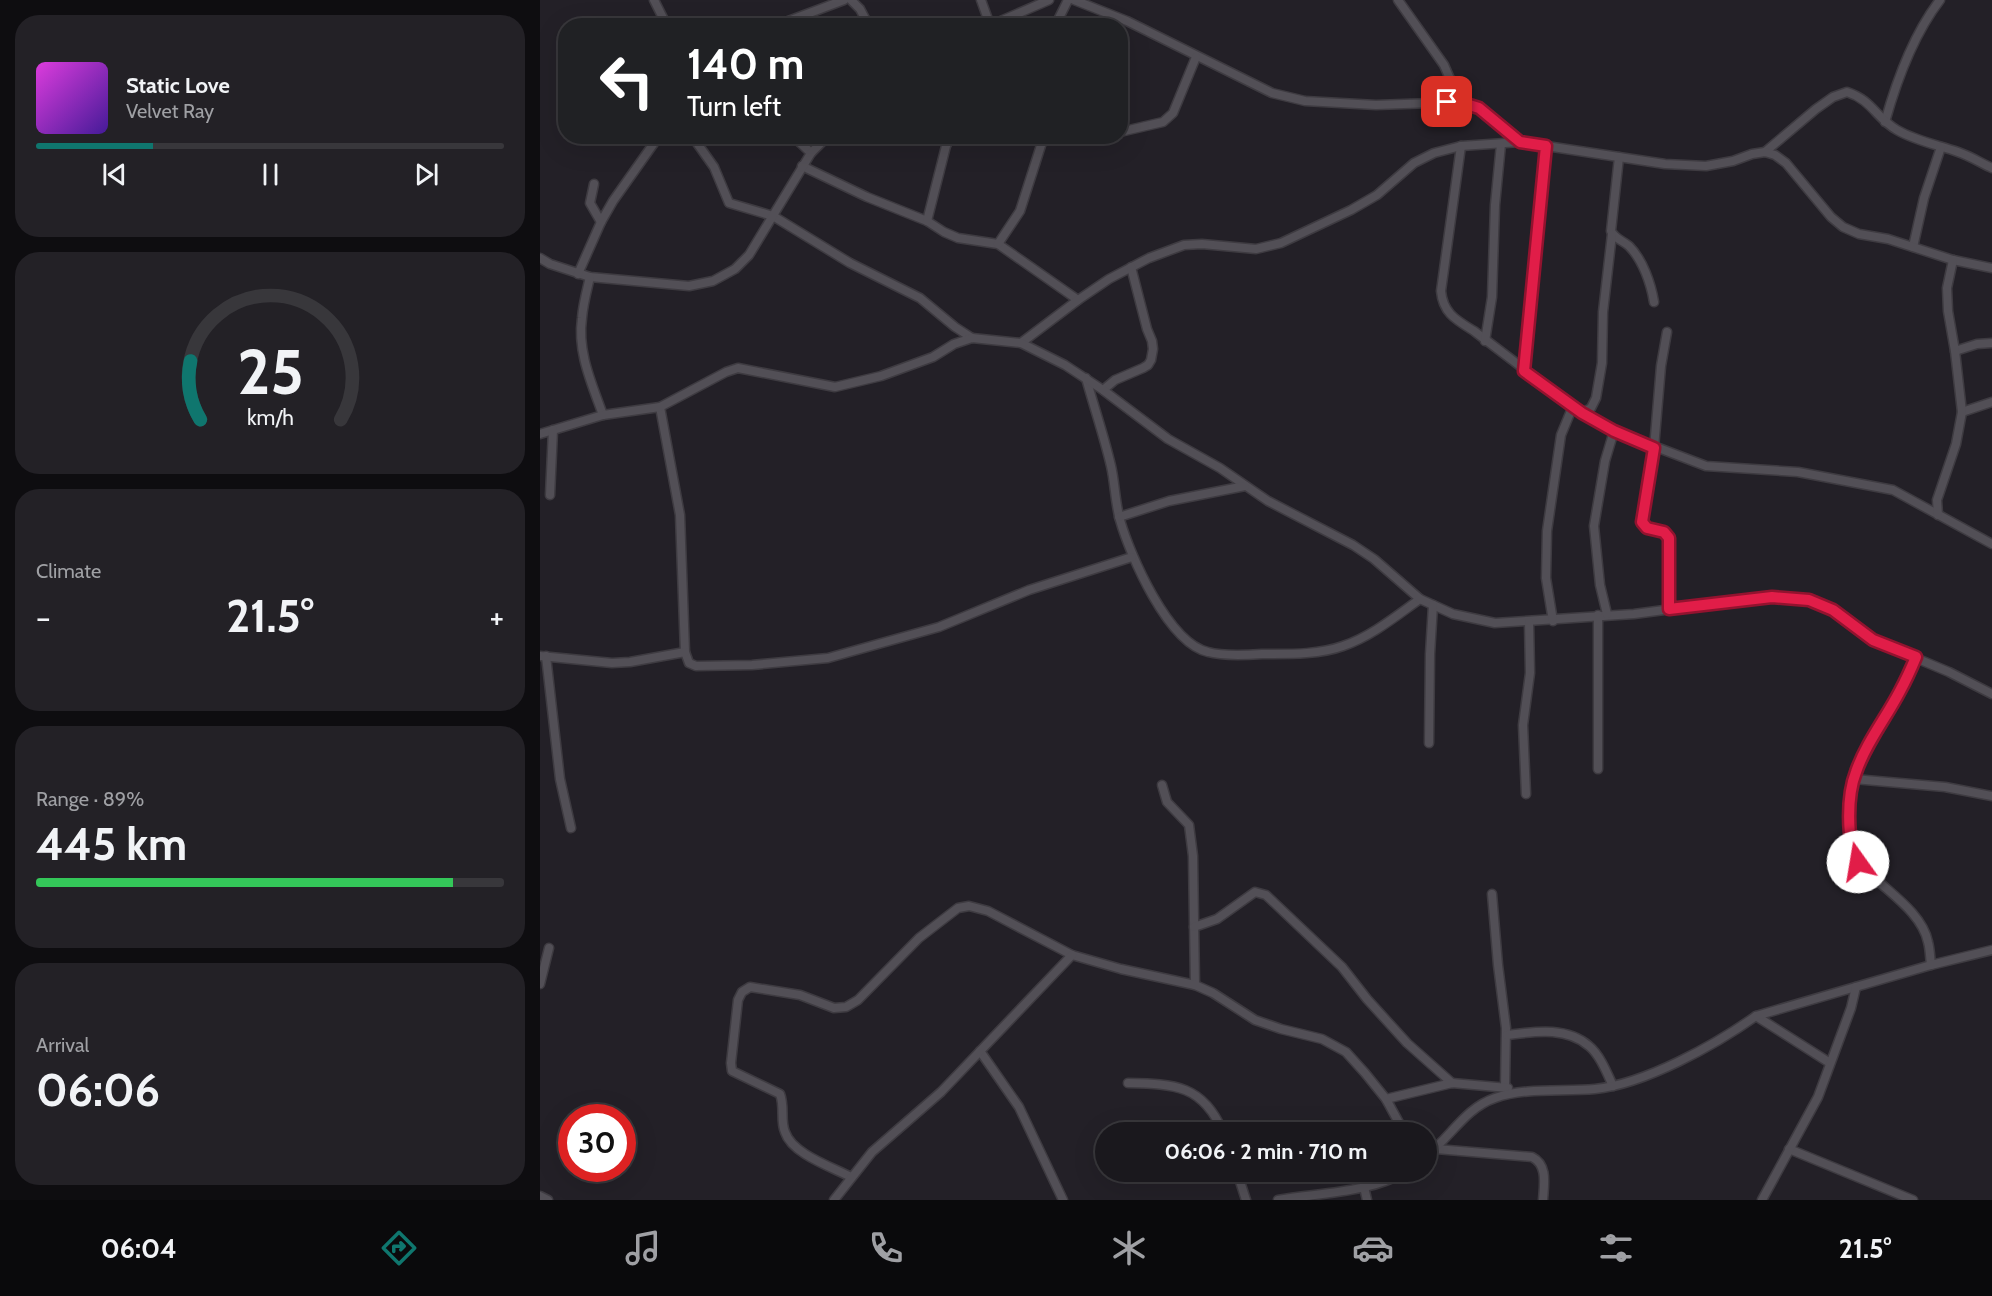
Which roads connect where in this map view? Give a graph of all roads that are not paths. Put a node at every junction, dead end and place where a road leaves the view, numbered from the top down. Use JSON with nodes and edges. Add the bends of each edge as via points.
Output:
{"nodes":[{"id":1,"x":654,"y":0,"type":"edge"},
{"id":2,"x":844,"y":0,"type":"edge"},
{"id":3,"x":851,"y":0,"type":"edge"},
{"id":4,"x":981,"y":0,"type":"edge"},
{"id":5,"x":1049,"y":0,"type":"edge"},
{"id":6,"x":1068,"y":0,"type":"edge"},
{"id":7,"x":1074,"y":0,"type":"edge"},
{"id":8,"x":1398,"y":0,"type":"edge"},
{"id":9,"x":1940,"y":0,"type":"edge"},
{"id":10,"x":663,"y":18,"type":"edge"},
{"id":11,"x":796,"y":18,"type":"edge"},
{"id":12,"x":865,"y":18,"type":"edge"},
{"id":13,"x":987,"y":18,"type":"edge"},
{"id":14,"x":1007,"y":18,"type":"edge"},
{"id":15,"x":1059,"y":18,"type":"edge"},
{"id":16,"x":1117,"y":18,"type":"edge"},
{"id":17,"x":1128,"y":22,"type":"edge"},
{"id":18,"x":1196,"y":57,"type":"junction"},
{"id":19,"x":1460,"y":102,"type":"junction"},
{"id":20,"x":1885,"y":122,"type":"junction"},
{"id":21,"x":1128,"y":130,"type":"edge"},
{"id":22,"x":1520,"y":142,"type":"junction"},
{"id":23,"x":653,"y":144,"type":"edge"},
{"id":24,"x":698,"y":144,"type":"edge"},
{"id":25,"x":801,"y":144,"type":"edge"},
{"id":26,"x":820,"y":144,"type":"edge"},
{"id":27,"x":947,"y":144,"type":"edge"},
{"id":28,"x":1042,"y":144,"type":"edge"},
{"id":29,"x":1501,"y":144,"type":"junction"},
{"id":30,"x":1461,"y":146,"type":"junction"},
{"id":31,"x":1546,"y":146,"type":"junction"},
{"id":32,"x":1941,"y":147,"type":"junction"},
{"id":33,"x":811,"y":153,"type":"junction"},
{"id":34,"x":1765,"y":153,"type":"junction"},
{"id":35,"x":1620,"y":158,"type":"junction"},
{"id":36,"x":802,"y":166,"type":"junction"},
{"id":37,"x":1992,"y":168,"type":"edge"},
{"id":38,"x":594,"y":184,"type":"dead end"},
{"id":39,"x":773,"y":216,"type":"junction"},
{"id":40,"x":927,"y":220,"type":"junction"},
{"id":41,"x":601,"y":222,"type":"junction"},
{"id":42,"x":1612,"y":234,"type":"junction"},
{"id":43,"x":998,"y":244,"type":"junction"},
{"id":44,"x":1913,"y":247,"type":"junction"},
{"id":45,"x":540,"y":258,"type":"edge"},
{"id":46,"x":1953,"y":260,"type":"junction"},
{"id":47,"x":1131,"y":267,"type":"junction"},
{"id":48,"x":1992,"y":268,"type":"edge"},
{"id":49,"x":578,"y":274,"type":"junction"},
{"id":50,"x":590,"y":277,"type":"junction"},
{"id":51,"x":1078,"y":300,"type":"junction"},
{"id":52,"x":1654,"y":302,"type":"dead end"},
{"id":53,"x":1667,"y":332,"type":"dead end"},
{"id":54,"x":972,"y":338,"type":"junction"},
{"id":55,"x":1485,"y":341,"type":"junction"},
{"id":56,"x":1021,"y":343,"type":"junction"},
{"id":57,"x":1992,"y":343,"type":"edge"},
{"id":58,"x":1955,"y":351,"type":"junction"},
{"id":59,"x":1524,"y":371,"type":"junction"},
{"id":60,"x":1086,"y":378,"type":"junction"},
{"id":61,"x":1103,"y":390,"type":"junction"},
{"id":62,"x":1992,"y":402,"type":"edge"},
{"id":63,"x":1573,"y":406,"type":"junction"},
{"id":64,"x":660,"y":407,"type":"junction"},
{"id":65,"x":1962,"y":411,"type":"junction"},
{"id":66,"x":1582,"y":413,"type":"junction"},
{"id":67,"x":603,"y":415,"type":"junction"},
{"id":68,"x":553,"y":430,"type":"junction"},
{"id":69,"x":1614,"y":431,"type":"junction"},
{"id":70,"x":540,"y":434,"type":"edge"},
{"id":71,"x":1654,"y":448,"type":"junction"},
{"id":72,"x":1245,"y":486,"type":"junction"},
{"id":73,"x":550,"y":495,"type":"dead end"},
{"id":74,"x":1938,"y":515,"type":"junction"},
{"id":75,"x":1119,"y":517,"type":"junction"},
{"id":76,"x":1992,"y":544,"type":"edge"},
{"id":77,"x":1132,"y":557,"type":"junction"},
{"id":78,"x":1420,"y":599,"type":"junction"},
{"id":79,"x":1433,"y":605,"type":"junction"},
{"id":80,"x":1669,"y":609,"type":"junction"},
{"id":81,"x":1598,"y":615,"type":"junction"},
{"id":82,"x":1607,"y":615,"type":"junction"},
{"id":83,"x":1553,"y":621,"type":"junction"},
{"id":84,"x":1529,"y":622,"type":"junction"},
{"id":85,"x":685,"y":652,"type":"junction"},
{"id":86,"x":543,"y":656,"type":"edge"},
{"id":87,"x":1916,"y":657,"type":"junction"},
{"id":88,"x":1992,"y":693,"type":"edge"},
{"id":89,"x":1429,"y":743,"type":"dead end"},
{"id":90,"x":1598,"y":769,"type":"dead end"},
{"id":91,"x":1854,"y":779,"type":"junction"},
{"id":92,"x":1162,"y":785,"type":"dead end"},
{"id":93,"x":1526,"y":794,"type":"dead end"},
{"id":94,"x":1992,"y":796,"type":"edge"},
{"id":95,"x":571,"y":828,"type":"dead end"},
{"id":96,"x":1492,"y":894,"type":"dead end"},
{"id":97,"x":1194,"y":927,"type":"junction"},
{"id":98,"x":549,"y":948,"type":"dead end"},
{"id":99,"x":1992,"y":950,"type":"edge"},
{"id":100,"x":1072,"y":955,"type":"junction"},
{"id":101,"x":1931,"y":965,"type":"junction"},
{"id":102,"x":540,"y":984,"type":"edge"},
{"id":103,"x":1195,"y":985,"type":"junction"},
{"id":104,"x":1856,"y":987,"type":"junction"},
{"id":105,"x":1755,"y":1016,"type":"junction"},
{"id":106,"x":1506,"y":1035,"type":"junction"},
{"id":107,"x":980,"y":1052,"type":"junction"},
{"id":108,"x":1830,"y":1063,"type":"junction"},
{"id":109,"x":1128,"y":1083,"type":"dead end"},
{"id":110,"x":1452,"y":1083,"type":"junction"},
{"id":111,"x":1613,"y":1086,"type":"junction"},
{"id":112,"x":1505,"y":1087,"type":"junction"},
{"id":113,"x":1520,"y":1092,"type":"junction"},
{"id":114,"x":1386,"y":1099,"type":"junction"},
{"id":115,"x":1218,"y":1122,"type":"edge"},
{"id":116,"x":1399,"y":1122,"type":"edge"},
{"id":117,"x":1437,"y":1148,"type":"edge"},
{"id":118,"x":1437,"y":1149,"type":"edge"},
{"id":119,"x":1789,"y":1149,"type":"junction"},
{"id":120,"x":851,"y":1177,"type":"junction"},
{"id":121,"x":1240,"y":1182,"type":"edge"},
{"id":122,"x":1380,"y":1182,"type":"edge"},
{"id":123,"x":1364,"y":1187,"type":"junction"},
{"id":124,"x":540,"y":1196,"type":"edge"},
{"id":125,"x":548,"y":1200,"type":"edge"},
{"id":126,"x":834,"y":1200,"type":"edge"},
{"id":127,"x":1063,"y":1200,"type":"edge"},
{"id":128,"x":1246,"y":1200,"type":"edge"},
{"id":129,"x":1278,"y":1200,"type":"edge"},
{"id":130,"x":1366,"y":1200,"type":"edge"},
{"id":131,"x":1543,"y":1200,"type":"edge"},
{"id":132,"x":1762,"y":1200,"type":"edge"},
{"id":133,"x":1913,"y":1200,"type":"edge"}],
"edges":[{"from":1,"to":10,"type":"street"},
{"from":2,"to":11,"type":"street"},
{"from":3,"to":12,"type":"street"},
{"from":4,"to":13,"type":"street"},
{"from":5,"to":14,"type":"street"},
{"from":6,"to":15,"type":"street"},
{"from":7,"to":16,"type":"street"},
{"from":8,"to":19,"type":"street","via":[[1444,65]]},
{"from":9,"to":20,"type":"street","via":[[1915,41]]},
{"from":17,"to":18,"type":"street"},
{"from":18,"to":19,"type":"street","via":[[1272,93],[1305,101],[1376,105]]},
{"from":18,"to":21,"type":"street","via":[[1173,113],[1163,122]]},
{"from":19,"to":22,"type":"street","via":[[1479,108]]},
{"from":20,"to":32,"type":"street"},
{"from":20,"to":34,"type":"street","via":[[1864,99],[1847,92],[1816,109]]},
{"from":22,"to":29,"type":"street"},
{"from":22,"to":31,"type":"street"},
{"from":23,"to":41,"type":"street"},
{"from":24,"to":39,"type":"street","via":[[714,167],[729,203]]},
{"from":25,"to":33,"type":"street"},
{"from":26,"to":33,"type":"street"},
{"from":27,"to":40,"type":"street"},
{"from":28,"to":43,"type":"street","via":[[1020,211]]},
{"from":29,"to":30,"type":"street"},
{"from":29,"to":55,"type":"street","via":[[1492,297]]},
{"from":30,"to":47,"type":"street","via":[[1414,163],[1377,195],[1281,243],[1256,249],[1184,245]]},
{"from":30,"to":55,"type":"street","via":[[1442,303],[1447,313]]},
{"from":31,"to":35,"type":"street"},
{"from":31,"to":59,"type":"street"},
{"from":32,"to":37,"type":"street"},
{"from":32,"to":44,"type":"street"},
{"from":33,"to":36,"type":"street"},
{"from":34,"to":35,"type":"street","via":[[1706,166]]},
{"from":34,"to":44,"type":"street","via":[[1786,163],[1843,227]]},
{"from":35,"to":42,"type":"street"},
{"from":36,"to":39,"type":"street"},
{"from":36,"to":40,"type":"street"},
{"from":38,"to":41,"type":"street","via":[[590,203]]},
{"from":39,"to":50,"type":"street","via":[[749,255],[735,269],[713,281],[689,286]]},
{"from":39,"to":54,"type":"street","via":[[840,257],[920,298]]},
{"from":40,"to":43,"type":"street","via":[[958,238]]},
{"from":41,"to":49,"type":"street"},
{"from":42,"to":52,"type":"street","via":[[1637,256]]},
{"from":42,"to":66,"type":"street","via":[[1602,363],[1596,398],[1591,408]]},
{"from":43,"to":51,"type":"street"},
{"from":44,"to":46,"type":"street"},
{"from":45,"to":49,"type":"street"},
{"from":46,"to":48,"type":"street"},
{"from":46,"to":58,"type":"street","via":[[1947,288]]},
{"from":47,"to":51,"type":"street"},
{"from":47,"to":61,"type":"street","via":[[1152,341],[1151,360]]},
{"from":49,"to":50,"type":"street"},
{"from":50,"to":67,"type":"street","via":[[581,320],[581,344]]},
{"from":51,"to":56,"type":"street"},
{"from":53,"to":71,"type":"street"},
{"from":54,"to":56,"type":"street"},
{"from":54,"to":64,"type":"street","via":[[881,376],[835,387],[735,369]]},
{"from":55,"to":59,"type":"street"},
{"from":56,"to":60,"type":"street"},
{"from":57,"to":58,"type":"street"},
{"from":58,"to":65,"type":"street"},
{"from":59,"to":63,"type":"street"},
{"from":60,"to":61,"type":"street"},
{"from":60,"to":75,"type":"street","via":[[1111,466]]},
{"from":61,"to":72,"type":"street","via":[[1168,439]]},
{"from":62,"to":65,"type":"street"},
{"from":63,"to":66,"type":"street"},
{"from":63,"to":83,"type":"street","via":[[1561,435],[1547,531],[1546,578]]},
{"from":64,"to":67,"type":"street"},
{"from":64,"to":85,"type":"street","via":[[680,514]]},
{"from":65,"to":74,"type":"street","via":[[1956,444],[1937,500]]},
{"from":66,"to":69,"type":"street"},
{"from":67,"to":68,"type":"street"},
{"from":68,"to":70,"type":"street"},
{"from":68,"to":73,"type":"street"},
{"from":69,"to":71,"type":"street"},
{"from":69,"to":82,"type":"street","via":[[1594,526]]},
{"from":71,"to":74,"type":"street","via":[[1706,466],[1798,472],[1876,485]]},
{"from":71,"to":80,"type":"street","via":[[1642,522],[1669,538]]},
{"from":72,"to":75,"type":"street","via":[[1169,501]]},
{"from":72,"to":78,"type":"street","via":[[1353,545]]},
{"from":74,"to":76,"type":"street"},
{"from":75,"to":77,"type":"street"},
{"from":77,"to":78,"type":"street","via":[[1177,631],[1207,652],[1297,654],[1341,647],[1369,634]]},
{"from":77,"to":85,"type":"street","via":[[1029,590],[939,627],[828,658],[704,667],[689,663]]},
{"from":78,"to":79,"type":"street"},
{"from":79,"to":84,"type":"street","via":[[1453,614],[1495,623]]},
{"from":79,"to":89,"type":"street"},
{"from":80,"to":82,"type":"street"},
{"from":80,"to":87,"type":"street","via":[[1772,597],[1809,600],[1833,610],[1873,640]]},
{"from":81,"to":82,"type":"street"},
{"from":81,"to":83,"type":"street"},
{"from":81,"to":90,"type":"street"},
{"from":83,"to":84,"type":"street"},
{"from":84,"to":93,"type":"street","via":[[1530,673],[1523,725]]},
{"from":85,"to":86,"type":"street","via":[[630,663]]},
{"from":86,"to":95,"type":"street","via":[[558,770]]},
{"from":87,"to":88,"type":"street"},
{"from":87,"to":91,"type":"street"},
{"from":91,"to":94,"type":"street","via":[[1945,786]]},
{"from":91,"to":101,"type":"street","via":[[1850,814],[1853,853],[1920,923],[1928,940]]},
{"from":92,"to":97,"type":"street","via":[[1167,802],[1189,825]]},
{"from":96,"to":106,"type":"street"},
{"from":97,"to":103,"type":"street"},
{"from":97,"to":110,"type":"street","via":[[1217,919],[1255,892],[1266,895],[1342,967],[1407,1043]]},
{"from":98,"to":102,"type":"street"},
{"from":99,"to":101,"type":"street"},
{"from":100,"to":103,"type":"street"},
{"from":100,"to":107,"type":"street"},
{"from":100,"to":120,"type":"street","via":[[1004,917],[969,906],[958,908],[919,938],[858,1000],[846,1007],[834,1008],[800,995],[768,989],[750,987],[742,992],[732,1071],[780,1094],[784,1132],[795,1149]]},
{"from":101,"to":104,"type":"street"},
{"from":103,"to":114,"type":"street","via":[[1255,1020],[1322,1039],[1346,1052]]},
{"from":104,"to":105,"type":"street"},
{"from":104,"to":108,"type":"street"},
{"from":105,"to":108,"type":"street"},
{"from":105,"to":111,"type":"street","via":[[1733,1032],[1658,1071]]},
{"from":106,"to":111,"type":"street","via":[[1539,1032],[1576,1037],[1590,1046]]},
{"from":106,"to":112,"type":"street"},
{"from":107,"to":120,"type":"street","via":[[872,1152]]},
{"from":107,"to":127,"type":"street","via":[[1018,1107]]},
{"from":108,"to":119,"type":"street","via":[[1818,1097]]},
{"from":109,"to":115,"type":"street","via":[[1164,1084],[1184,1090],[1203,1100]]},
{"from":110,"to":112,"type":"street"},
{"from":110,"to":114,"type":"street"},
{"from":111,"to":113,"type":"street"},
{"from":112,"to":113,"type":"street"},
{"from":113,"to":117,"type":"street","via":[[1481,1105],[1457,1123]]},
{"from":114,"to":116,"type":"street"},
{"from":118,"to":131,"type":"street","via":[[1532,1157],[1543,1168]]},
{"from":119,"to":132,"type":"street"},
{"from":119,"to":133,"type":"street"},
{"from":120,"to":126,"type":"street"},
{"from":121,"to":128,"type":"street"},
{"from":122,"to":123,"type":"street"},
{"from":123,"to":129,"type":"street"},
{"from":123,"to":130,"type":"street"},
{"from":124,"to":125,"type":"street"}]}
